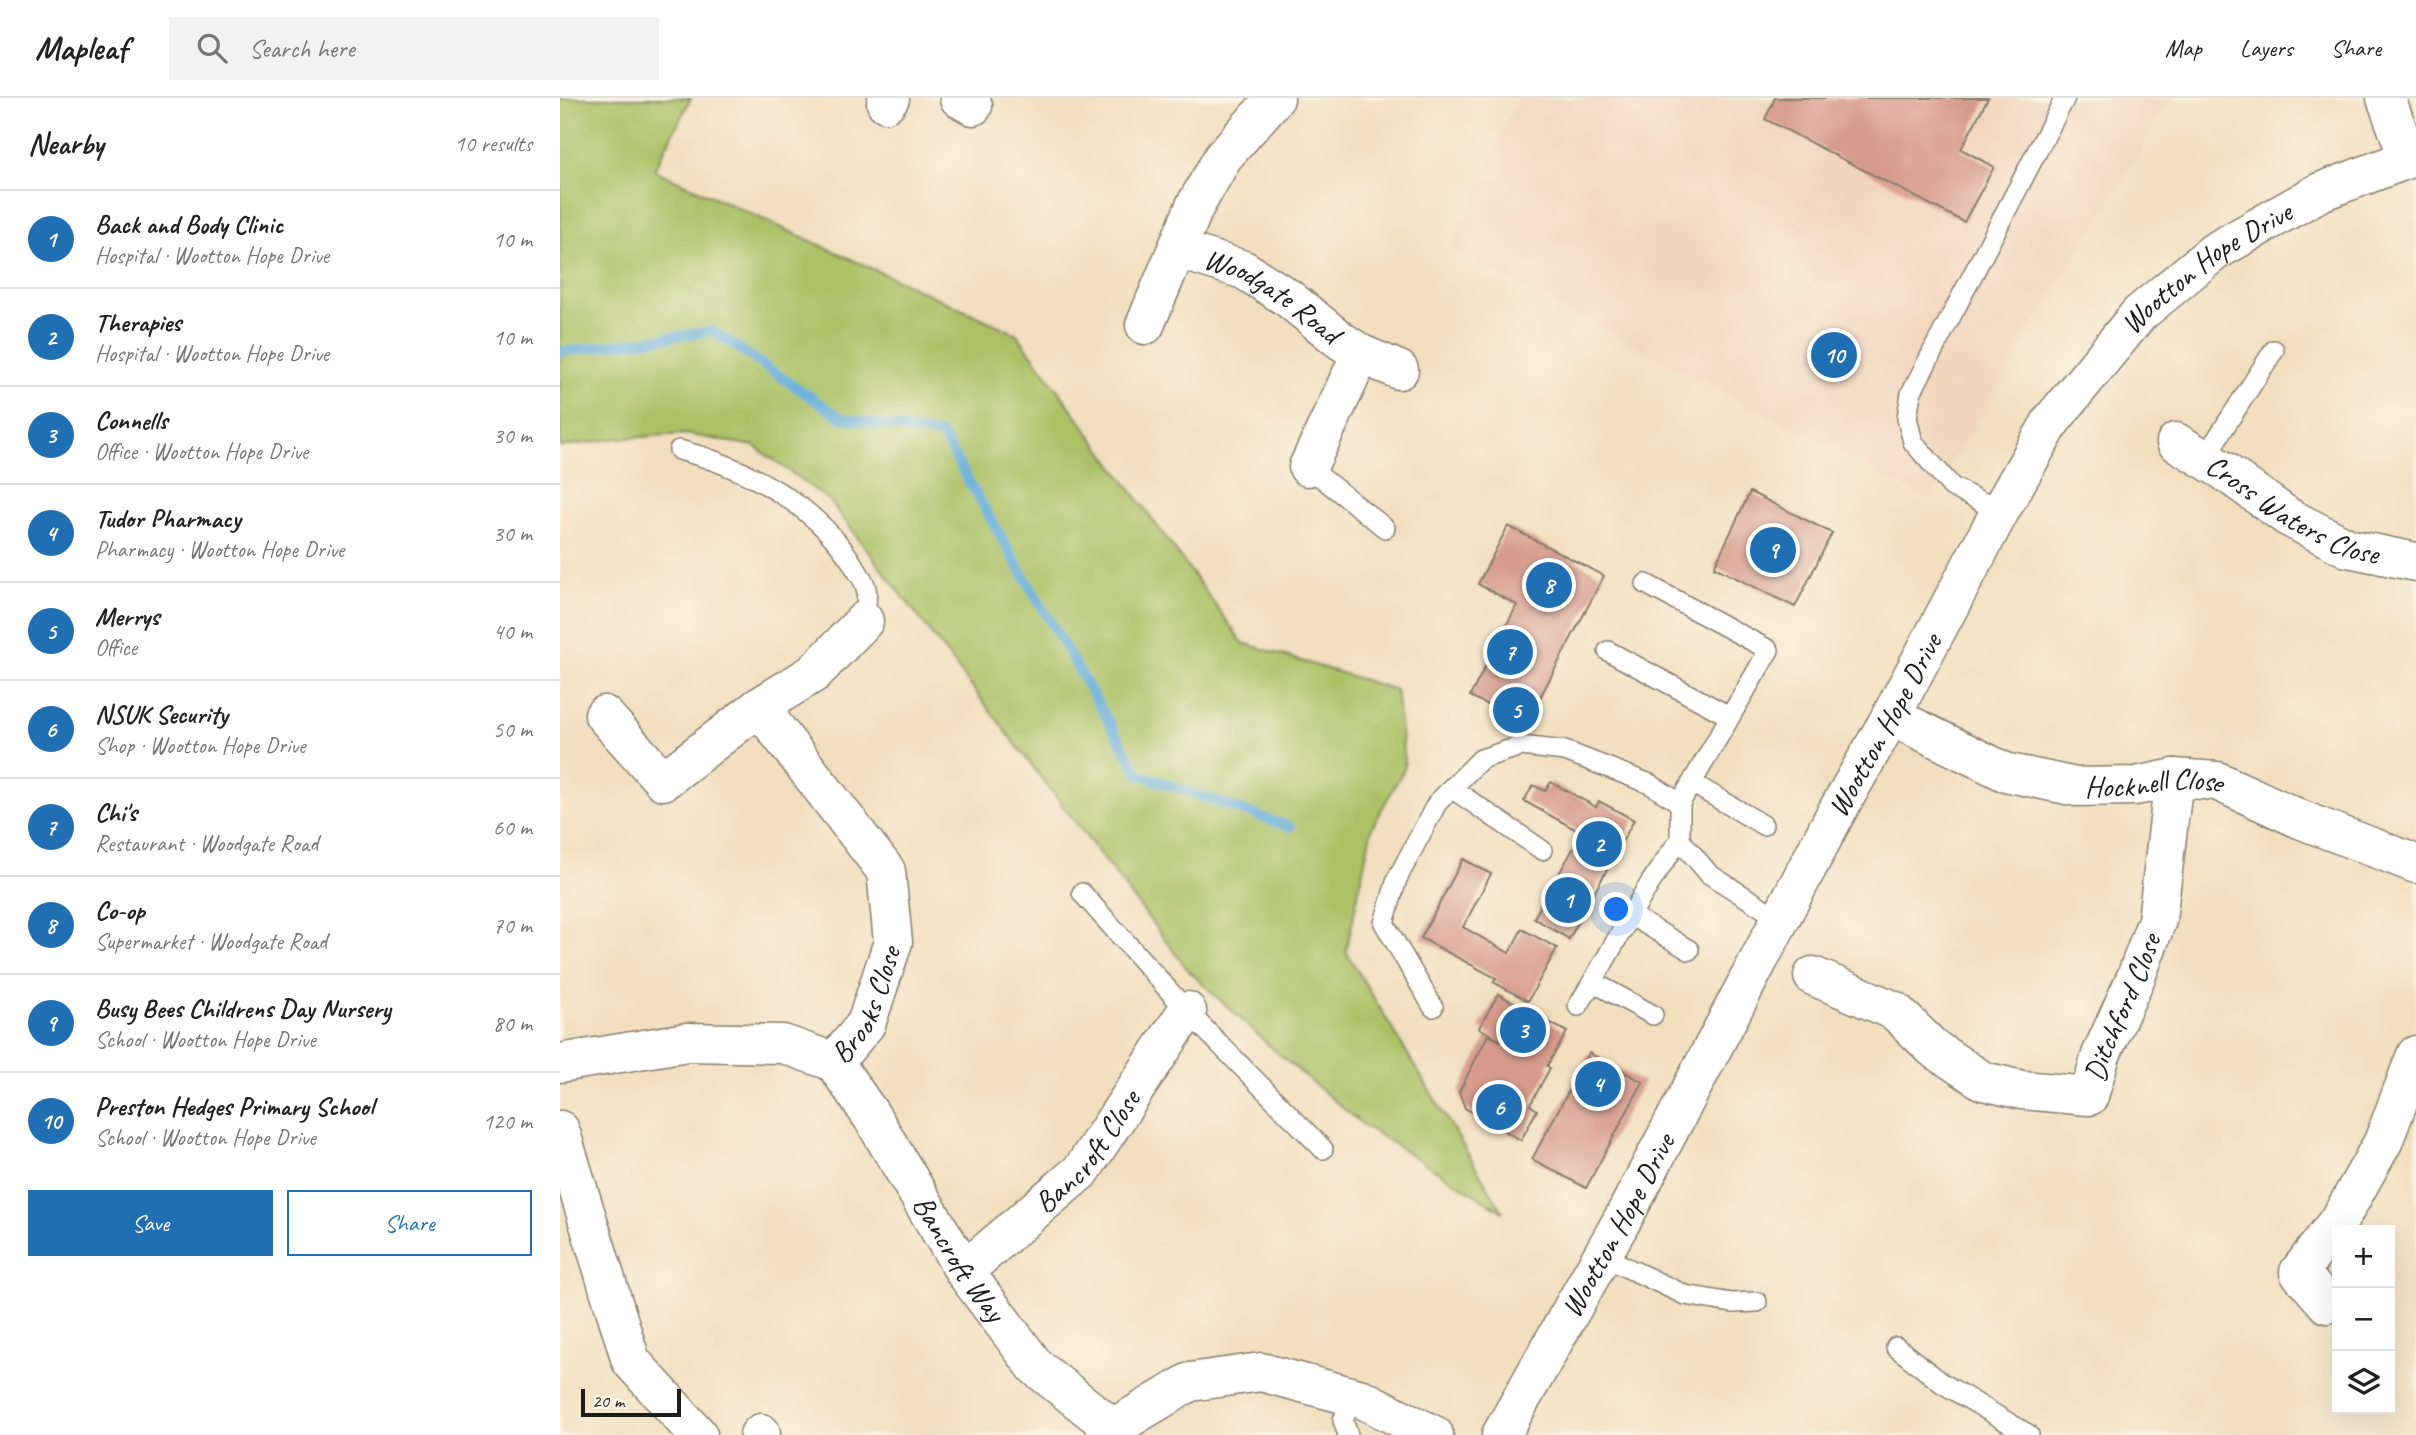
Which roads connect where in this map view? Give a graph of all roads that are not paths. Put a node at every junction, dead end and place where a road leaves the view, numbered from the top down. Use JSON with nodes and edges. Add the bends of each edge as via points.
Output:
{"nodes":[{"id":1,"x":1275,"y":98,"type":"edge"},
{"id":2,"x":2065,"y":98,"type":"edge"},
{"id":3,"x":2386,"y":98,"type":"edge"},
{"id":4,"x":2412,"y":158,"type":"edge"},
{"id":5,"x":1177,"y":249,"type":"junction"},
{"id":6,"x":1145,"y":325,"type":"dead end"},
{"id":7,"x":2274,"y":350,"type":"dead end"},
{"id":8,"x":1361,"y":354,"type":"junction"},
{"id":9,"x":1399,"y":370,"type":"dead end"},
{"id":10,"x":680,"y":450,"type":"dead end"},
{"id":11,"x":2190,"y":451,"type":"joint"},
{"id":12,"x":1308,"y":467,"type":"joint"},
{"id":13,"x":2000,"y":511,"type":"junction"},
{"id":14,"x":1385,"y":528,"type":"dead end"},
{"id":15,"x":2416,"y":562,"type":"edge"},
{"id":16,"x":1646,"y":584,"type":"dead end"},
{"id":17,"x":864,"y":621,"type":"joint"},
{"id":18,"x":1608,"y":651,"type":"dead end"},
{"id":19,"x":759,"y":707,"type":"junction"},
{"id":20,"x":604,"y":715,"type":"dead end"},
{"id":21,"x":1729,"y":716,"type":"junction"},
{"id":22,"x":1891,"y":716,"type":"junction"},
{"id":23,"x":2174,"y":778,"type":"junction"},
{"id":24,"x":1692,"y":783,"type":"junction"},
{"id":25,"x":1451,"y":789,"type":"junction"},
{"id":26,"x":1680,"y":803,"type":"junction"},
{"id":27,"x":1763,"y":825,"type":"dead end"},
{"id":28,"x":1680,"y":840,"type":"junction"},
{"id":29,"x":1542,"y":850,"type":"dead end"},
{"id":30,"x":2416,"y":864,"type":"edge"},
{"id":31,"x":1082,"y":893,"type":"dead end"},
{"id":32,"x":1632,"y":916,"type":"junction"},
{"id":33,"x":1780,"y":919,"type":"junction"},
{"id":34,"x":1689,"y":950,"type":"dead end"},
{"id":35,"x":1813,"y":976,"type":"dead end"},
{"id":36,"x":1593,"y":982,"type":"junction"},
{"id":37,"x":1578,"y":1006,"type":"dead end"},
{"id":38,"x":1433,"y":1007,"type":"dead end"},
{"id":39,"x":1188,"y":1011,"type":"junction"},
{"id":40,"x":1653,"y":1015,"type":"dead end"},
{"id":41,"x":2416,"y":1055,"type":"edge"},
{"id":42,"x":835,"y":1062,"type":"junction"},
{"id":43,"x":560,"y":1063,"type":"edge"},
{"id":44,"x":560,"y":1130,"type":"edge"},
{"id":45,"x":1323,"y":1149,"type":"dead end"},
{"id":46,"x":1602,"y":1256,"type":"junction"},
{"id":47,"x":964,"y":1271,"type":"junction"},
{"id":48,"x":1757,"y":1302,"type":"dead end"},
{"id":49,"x":2332,"y":1309,"type":"edge"},
{"id":50,"x":1896,"y":1347,"type":"dead end"},
{"id":51,"x":1353,"y":1397,"type":"junction"},
{"id":52,"x":1111,"y":1431,"type":"edge"},
{"id":53,"x":698,"y":1435,"type":"edge"},
{"id":54,"x":1348,"y":1435,"type":"edge"},
{"id":55,"x":1434,"y":1435,"type":"edge"},
{"id":56,"x":1501,"y":1435,"type":"edge"},
{"id":57,"x":2029,"y":1435,"type":"edge"}],
"edges":[{"from":1,"to":5,"type":"street","name":"Woodgate Road","via":[[1223,157]]},
{"from":2,"to":13,"type":"lane","via":[[1911,393],[1906,418],[1913,442],[1952,487]]},
{"from":3,"to":4,"type":"street"},
{"from":4,"to":13,"type":"street","name":"Wootton Hope Drive","via":[[2320,192],[2214,252],[2139,314],[2052,420]]},
{"from":5,"to":6,"type":"street","name":"Woodgate Road"},
{"from":5,"to":8,"type":"street","name":"Woodgate Road","via":[[1244,270]]},
{"from":7,"to":11,"type":"lane"},
{"from":8,"to":9,"type":"street","name":"Woodgate Road"},
{"from":8,"to":12,"type":"street","name":"Woodgate Road"},
{"from":10,"to":17,"type":"lane","via":[[736,469],[818,522],[847,554],[866,587]]},
{"from":11,"to":15,"type":"street","name":"Cross Waters Close","via":[[2288,517],[2348,548]]},
{"from":12,"to":14,"type":"lane"},
{"from":13,"to":22,"type":"street","name":"Wootton Hope Drive"},
{"from":16,"to":21,"type":"lane","via":[[1769,650]]},
{"from":17,"to":19,"type":"street","via":[[814,673]]},
{"from":18,"to":21,"type":"lane"},
{"from":19,"to":20,"type":"street","via":[[663,781]]},
{"from":19,"to":42,"type":"street","name":"Brooks Close","via":[[886,871],[894,942],[866,1024]]},
{"from":21,"to":24,"type":"lane"},
{"from":22,"to":23,"type":"street","name":"Hocknell Close","via":[[2005,772],[2076,787],[2136,786]]},
{"from":22,"to":33,"type":"street","name":"Wootton Hope Drive"},
{"from":23,"to":30,"type":"street","name":"Hocknell Close","via":[[2217,781],[2301,820]]},
{"from":23,"to":35,"type":"street","name":"Ditchford Close","via":[[2157,920],[2101,1055],[2089,1096],[2021,1090],[1983,1081],[1933,1048],[1895,1011]]},
{"from":24,"to":26,"type":"lane"},
{"from":24,"to":27,"type":"lane"},
{"from":25,"to":26,"type":"lane","via":[[1481,759],[1521,746],[1565,751],[1650,784]]},
{"from":25,"to":29,"type":"lane"},
{"from":25,"to":38,"type":"lane","via":[[1437,803],[1397,879],[1384,923]]},
{"from":26,"to":28,"type":"lane"},
{"from":28,"to":32,"type":"lane","via":[[1656,871]]},
{"from":28,"to":33,"type":"lane","via":[[1709,874]]},
{"from":31,"to":39,"type":"lane"},
{"from":32,"to":34,"type":"lane"},
{"from":32,"to":36,"type":"lane"},
{"from":33,"to":46,"type":"street","name":"Wootton Hope Drive"},
{"from":36,"to":37,"type":"lane"},
{"from":36,"to":40,"type":"lane"},
{"from":39,"to":45,"type":"lane"},
{"from":39,"to":47,"type":"street","name":"Bancroft Close","via":[[1083,1170]]},
{"from":41,"to":49,"type":"street","via":[[2383,1142],[2341,1217],[2300,1272]]},
{"from":42,"to":43,"type":"street","name":"Brooks Close","via":[[782,1044],[687,1042]]},
{"from":42,"to":47,"type":"street","name":"Bancroft Way"},
{"from":44,"to":53,"type":"street","via":[[631,1361]]},
{"from":46,"to":48,"type":"lane","via":[[1685,1295]]},
{"from":46,"to":56,"type":"street","name":"Wootton Hope Drive"},
{"from":47,"to":52,"type":"street","name":"Bancroft Way","via":[[1037,1367]]},
{"from":50,"to":57,"type":"lane","via":[[1942,1383]]},
{"from":51,"to":52,"type":"street","via":[[1261,1372],[1190,1382]]},
{"from":51,"to":54,"type":"lane","via":[[1343,1420]]},
{"from":51,"to":55,"type":"street"}]}
